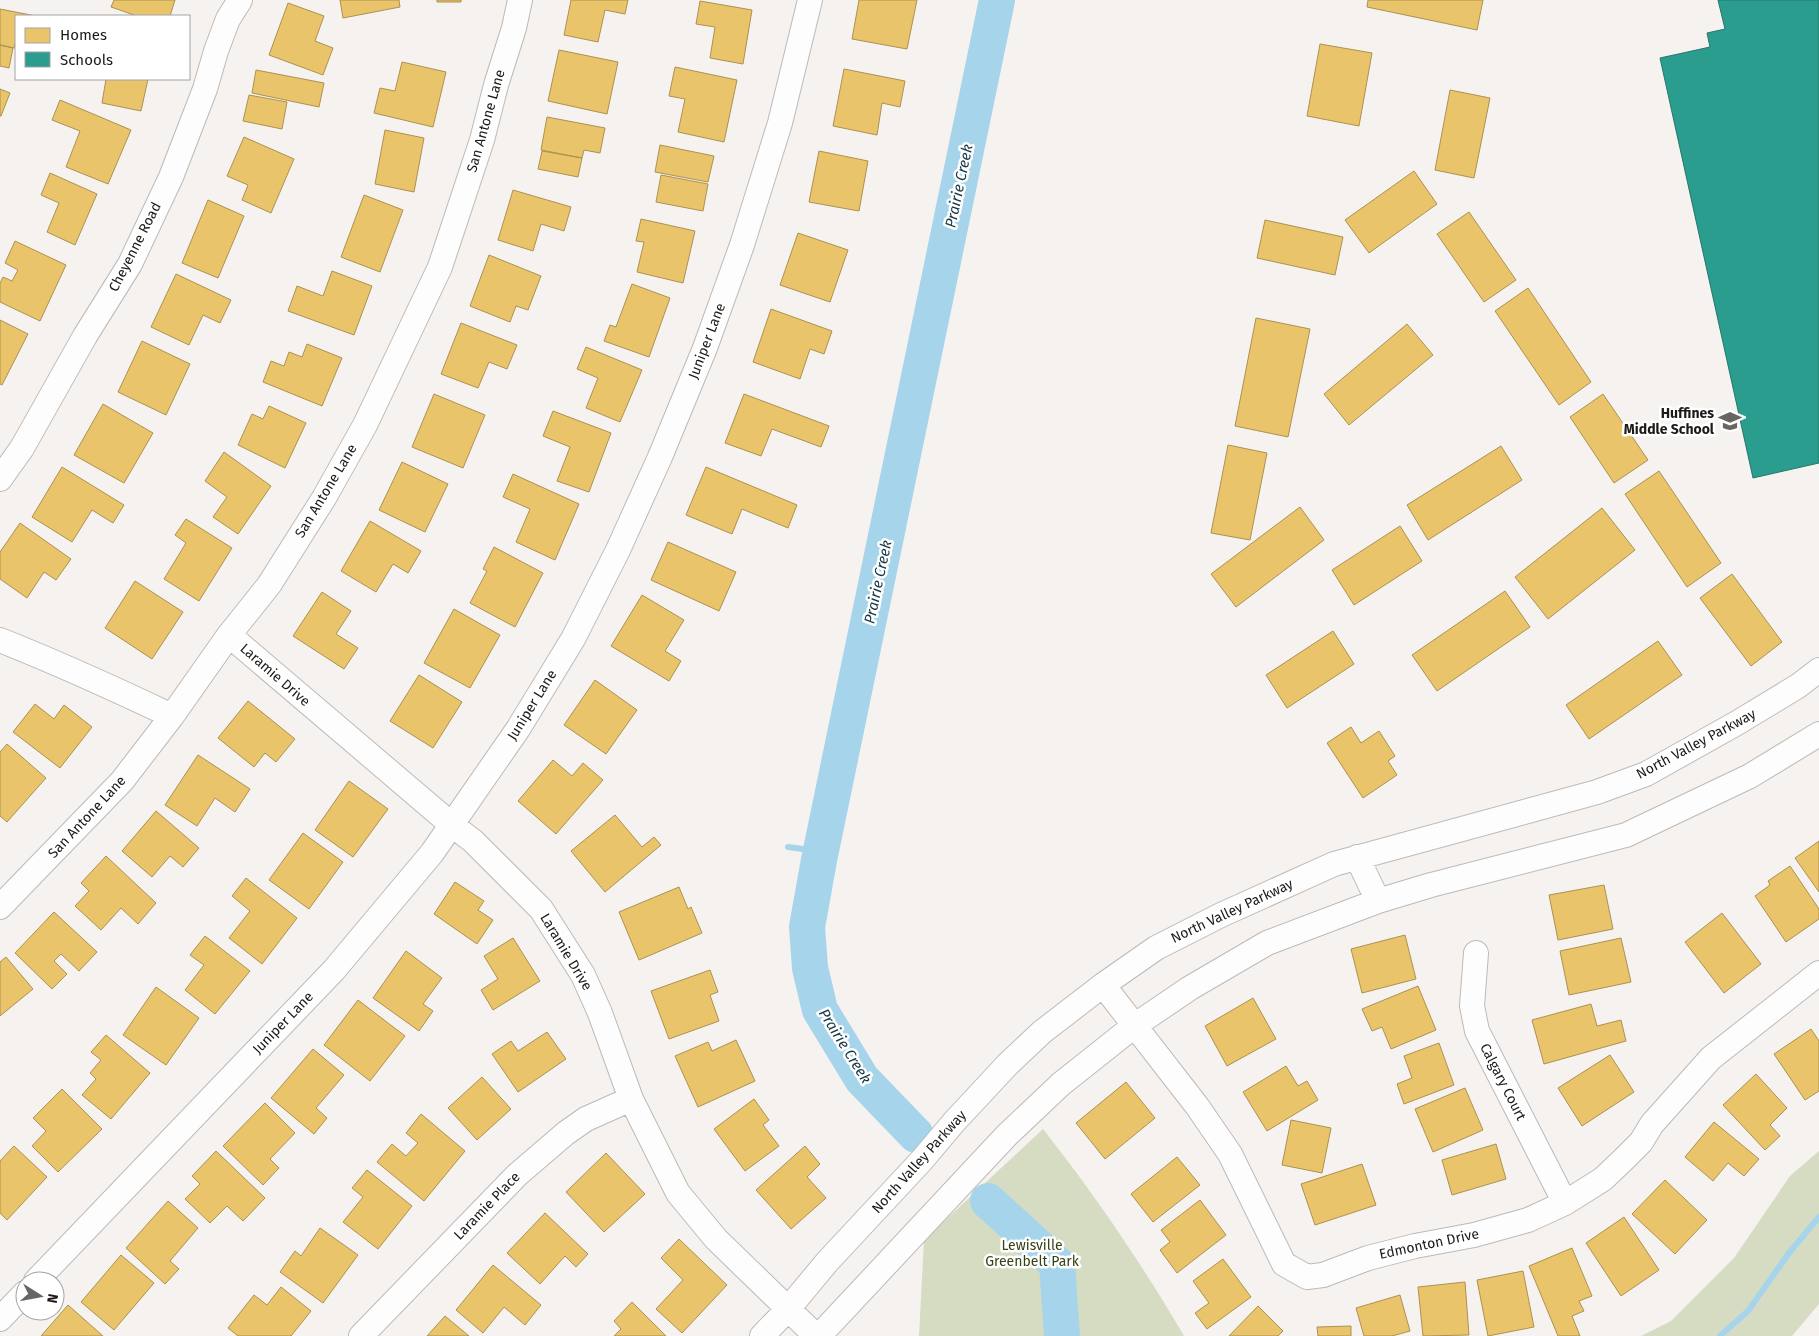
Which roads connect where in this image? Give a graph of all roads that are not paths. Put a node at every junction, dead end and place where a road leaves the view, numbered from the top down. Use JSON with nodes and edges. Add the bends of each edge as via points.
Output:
{"nodes":[{"id":1,"x":240,"y":0,"type":"edge"},
{"id":2,"x":520,"y":0,"type":"edge"},
{"id":3,"x":810,"y":0,"type":"edge"},
{"id":4,"x":0,"y":479,"type":"edge"},
{"id":5,"x":229,"y":635,"type":"junction"},
{"id":6,"x":0,"y":640,"type":"edge"},
{"id":7,"x":1819,"y":670,"type":"edge"},
{"id":8,"x":172,"y":716,"type":"junction"},
{"id":9,"x":1819,"y":734,"type":"edge"},
{"id":10,"x":452,"y":825,"type":"junction"},
{"id":11,"x":1357,"y":857,"type":"junction"},
{"id":12,"x":1378,"y":901,"type":"junction"},
{"id":13,"x":0,"y":906,"type":"edge"},
{"id":14,"x":1476,"y":953,"type":"dead end"},
{"id":15,"x":1819,"y":973,"type":"edge"},
{"id":16,"x":1103,"y":985,"type":"junction"},
{"id":17,"x":1134,"y":1026,"type":"junction"},
{"id":18,"x":631,"y":1099,"type":"junction"},
{"id":19,"x":1565,"y":1203,"type":"junction"},
{"id":20,"x":46,"y":1271,"type":"edge"},
{"id":21,"x":15,"y":1303,"type":"edge"},
{"id":22,"x":788,"y":1309,"type":"junction"},
{"id":23,"x":0,"y":1319,"type":"edge"},
{"id":24,"x":361,"y":1336,"type":"edge"},
{"id":25,"x":762,"y":1336,"type":"edge"},
{"id":26,"x":817,"y":1336,"type":"edge"}],
"edges":[{"from":1,"to":4,"type":"street","name":"Cheyenne Road","via":[[228,19],[205,89],[170,177],[130,264],[22,448]]},
{"from":2,"to":5,"type":"street","name":"San Antone Lane","via":[[482,140],[440,267],[365,426],[269,585]]},
{"from":3,"to":10,"type":"street","name":"Juniper Lane","via":[[780,123],[742,245],[705,348],[660,457],[573,639],[518,729]]},
{"from":5,"to":8,"type":"street","name":"San Antone Lane"},
{"from":5,"to":10,"type":"street","name":"Laramie Drive"},
{"from":6,"to":8,"type":"street","via":[[90,677]]},
{"from":7,"to":11,"type":"street","name":"North Valley Parkway","via":[[1738,723],[1646,774],[1597,792]]},
{"from":8,"to":13,"type":"street","name":"San Antone Lane","via":[[122,781]]},
{"from":9,"to":12,"type":"street","via":[[1750,776],[1626,835]]},
{"from":10,"to":18,"type":"street","name":"Laramie Drive","via":[[541,909],[583,975]]},
{"from":10,"to":20,"type":"street","name":"Juniper Lane","via":[[334,970]]},
{"from":11,"to":12,"type":"street"},
{"from":11,"to":16,"type":"street","name":"North Valley Parkway","via":[[1334,864],[1221,915],[1156,948]]},
{"from":12,"to":17,"type":"street","via":[[1268,943],[1190,988]]},
{"from":14,"to":19,"type":"street","name":"Calgary Court","via":[[1472,1006],[1477,1031]]},
{"from":15,"to":19,"type":"street","name":"Edmonton Drive","via":[[1711,1058],[1624,1159],[1603,1179]]},
{"from":16,"to":17,"type":"street","name":"Edmonton Drive"},
{"from":16,"to":22,"type":"street","name":"North Valley Parkway","via":[[1042,1032],[1008,1064]]},
{"from":17,"to":19,"type":"street","name":"Edmonton Drive","via":[[1198,1106],[1230,1154],[1284,1264],[1306,1277],[1323,1275],[1406,1248],[1474,1235],[1528,1220]]},
{"from":17,"to":26,"type":"street","via":[[1061,1084],[1007,1135]]},
{"from":18,"to":22,"type":"street","name":"Laramie Drive","via":[[678,1193],[716,1239]]},
{"from":18,"to":24,"type":"street","name":"Laramie Place","via":[[566,1133],[517,1175]]},
{"from":21,"to":23,"type":"street"},
{"from":22,"to":25,"type":"street","name":"North Valley Parkway"},
{"from":22,"to":26,"type":"street","name":"Laramie Drive"}]}
